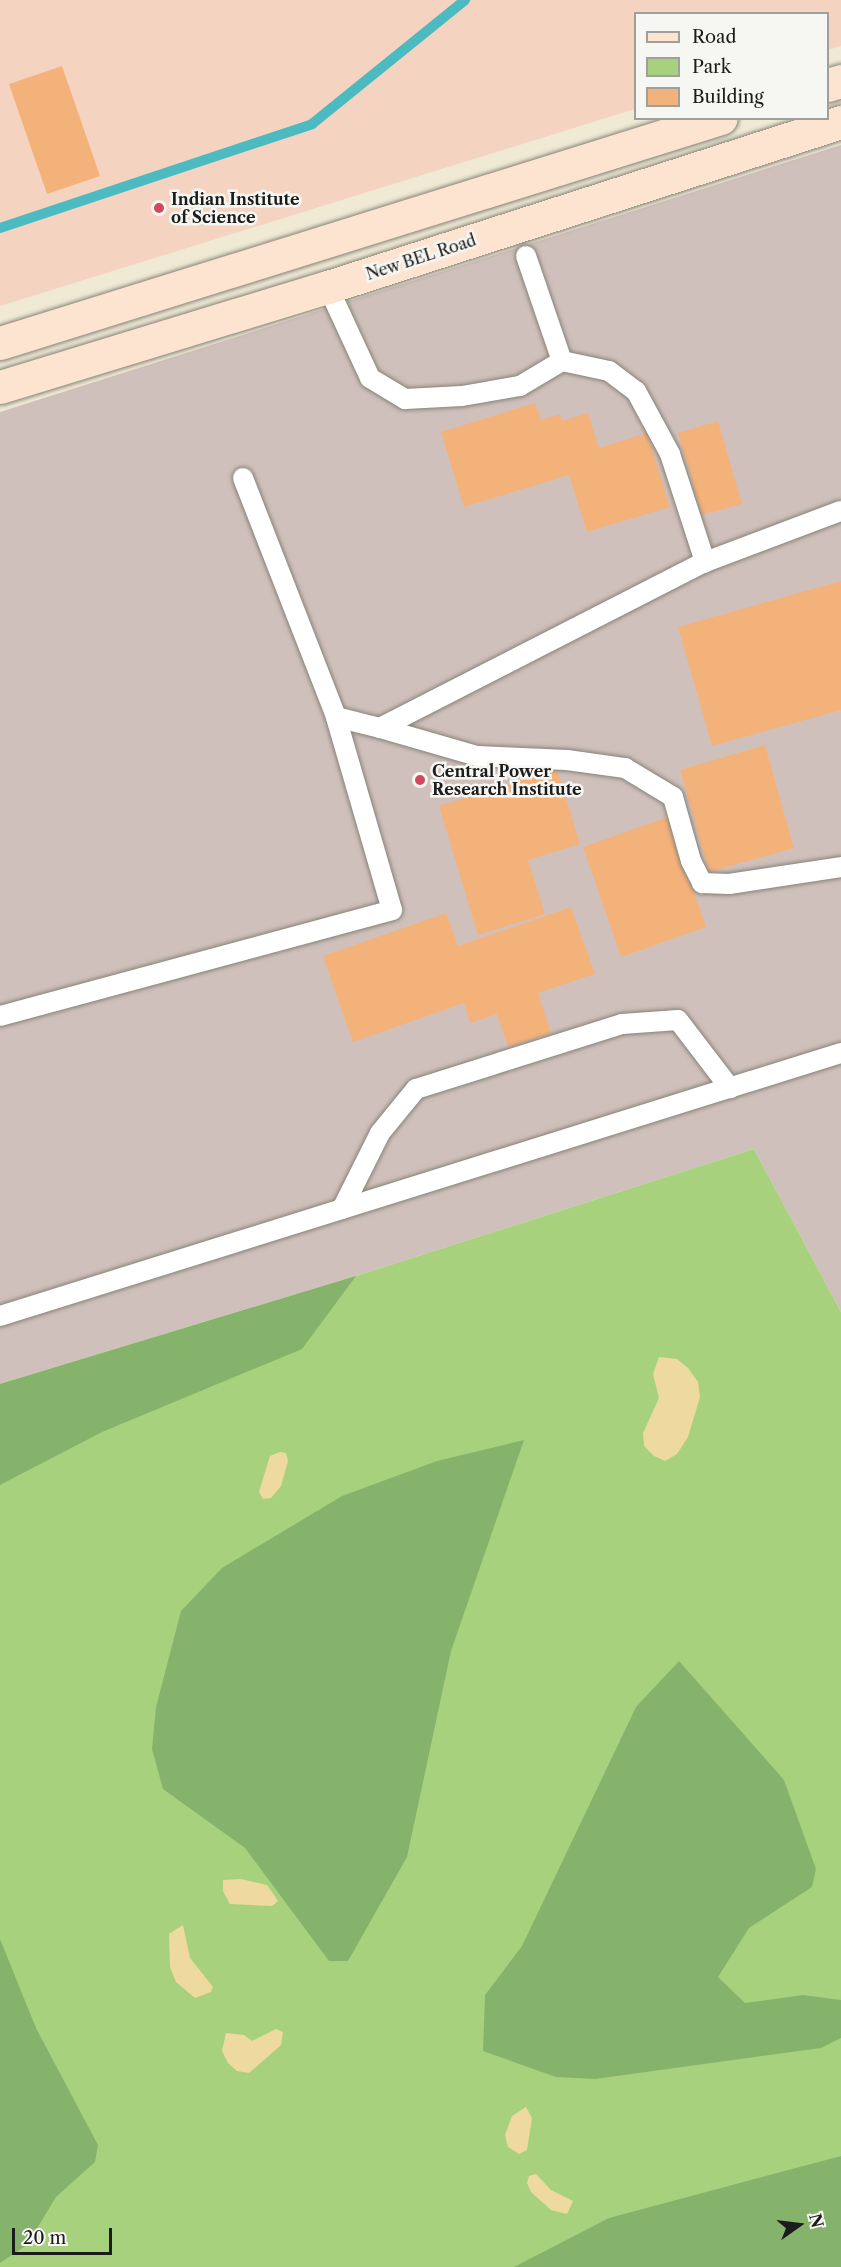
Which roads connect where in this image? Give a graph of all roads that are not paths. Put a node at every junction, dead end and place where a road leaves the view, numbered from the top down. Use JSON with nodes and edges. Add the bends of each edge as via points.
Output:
{"nodes":[{"id":1,"x":715,"y":120,"type":"edge"},
{"id":2,"x":841,"y":122,"type":"edge"},
{"id":3,"x":526,"y":256,"type":"dead end"},
{"id":4,"x":328,"y":287,"type":"junction"},
{"id":5,"x":0,"y":343,"type":"edge"},
{"id":6,"x":562,"y":361,"type":"junction"},
{"id":7,"x":0,"y":387,"type":"edge"},
{"id":8,"x":243,"y":478,"type":"dead end"},
{"id":9,"x":841,"y":511,"type":"edge"},
{"id":10,"x":705,"y":562,"type":"junction"},
{"id":11,"x":336,"y":717,"type":"junction"},
{"id":12,"x":380,"y":728,"type":"junction"},
{"id":13,"x":841,"y":867,"type":"edge"},
{"id":14,"x":0,"y":1016,"type":"edge"},
{"id":15,"x":841,"y":1053,"type":"edge"},
{"id":16,"x":730,"y":1088,"type":"junction"},
{"id":17,"x":342,"y":1209,"type":"junction"},
{"id":18,"x":0,"y":1316,"type":"edge"}],
"edges":[{"from":1,"to":5,"type":"main road"},
{"from":2,"to":4,"type":"main road","name":"New BEL Road"},
{"from":3,"to":6,"type":"lane"},
{"from":4,"to":6,"type":"lane","via":[[370,378],[405,399],[462,396],[520,386]]},
{"from":4,"to":7,"type":"main road","name":"New BEL Road"},
{"from":6,"to":10,"type":"lane","via":[[609,371],[636,392],[670,454]]},
{"from":8,"to":11,"type":"lane"},
{"from":9,"to":10,"type":"lane"},
{"from":10,"to":12,"type":"lane"},
{"from":11,"to":12,"type":"lane"},
{"from":11,"to":14,"type":"lane","via":[[392,910]]},
{"from":12,"to":13,"type":"lane","via":[[477,756],[567,760],[625,768],[673,797],[691,861],[702,883],[729,884]]},
{"from":15,"to":16,"type":"lane"},
{"from":16,"to":17,"type":"lane"},
{"from":16,"to":17,"type":"lane","via":[[678,1020],[622,1024],[416,1089],[380,1133]]},
{"from":17,"to":18,"type":"lane"}]}
